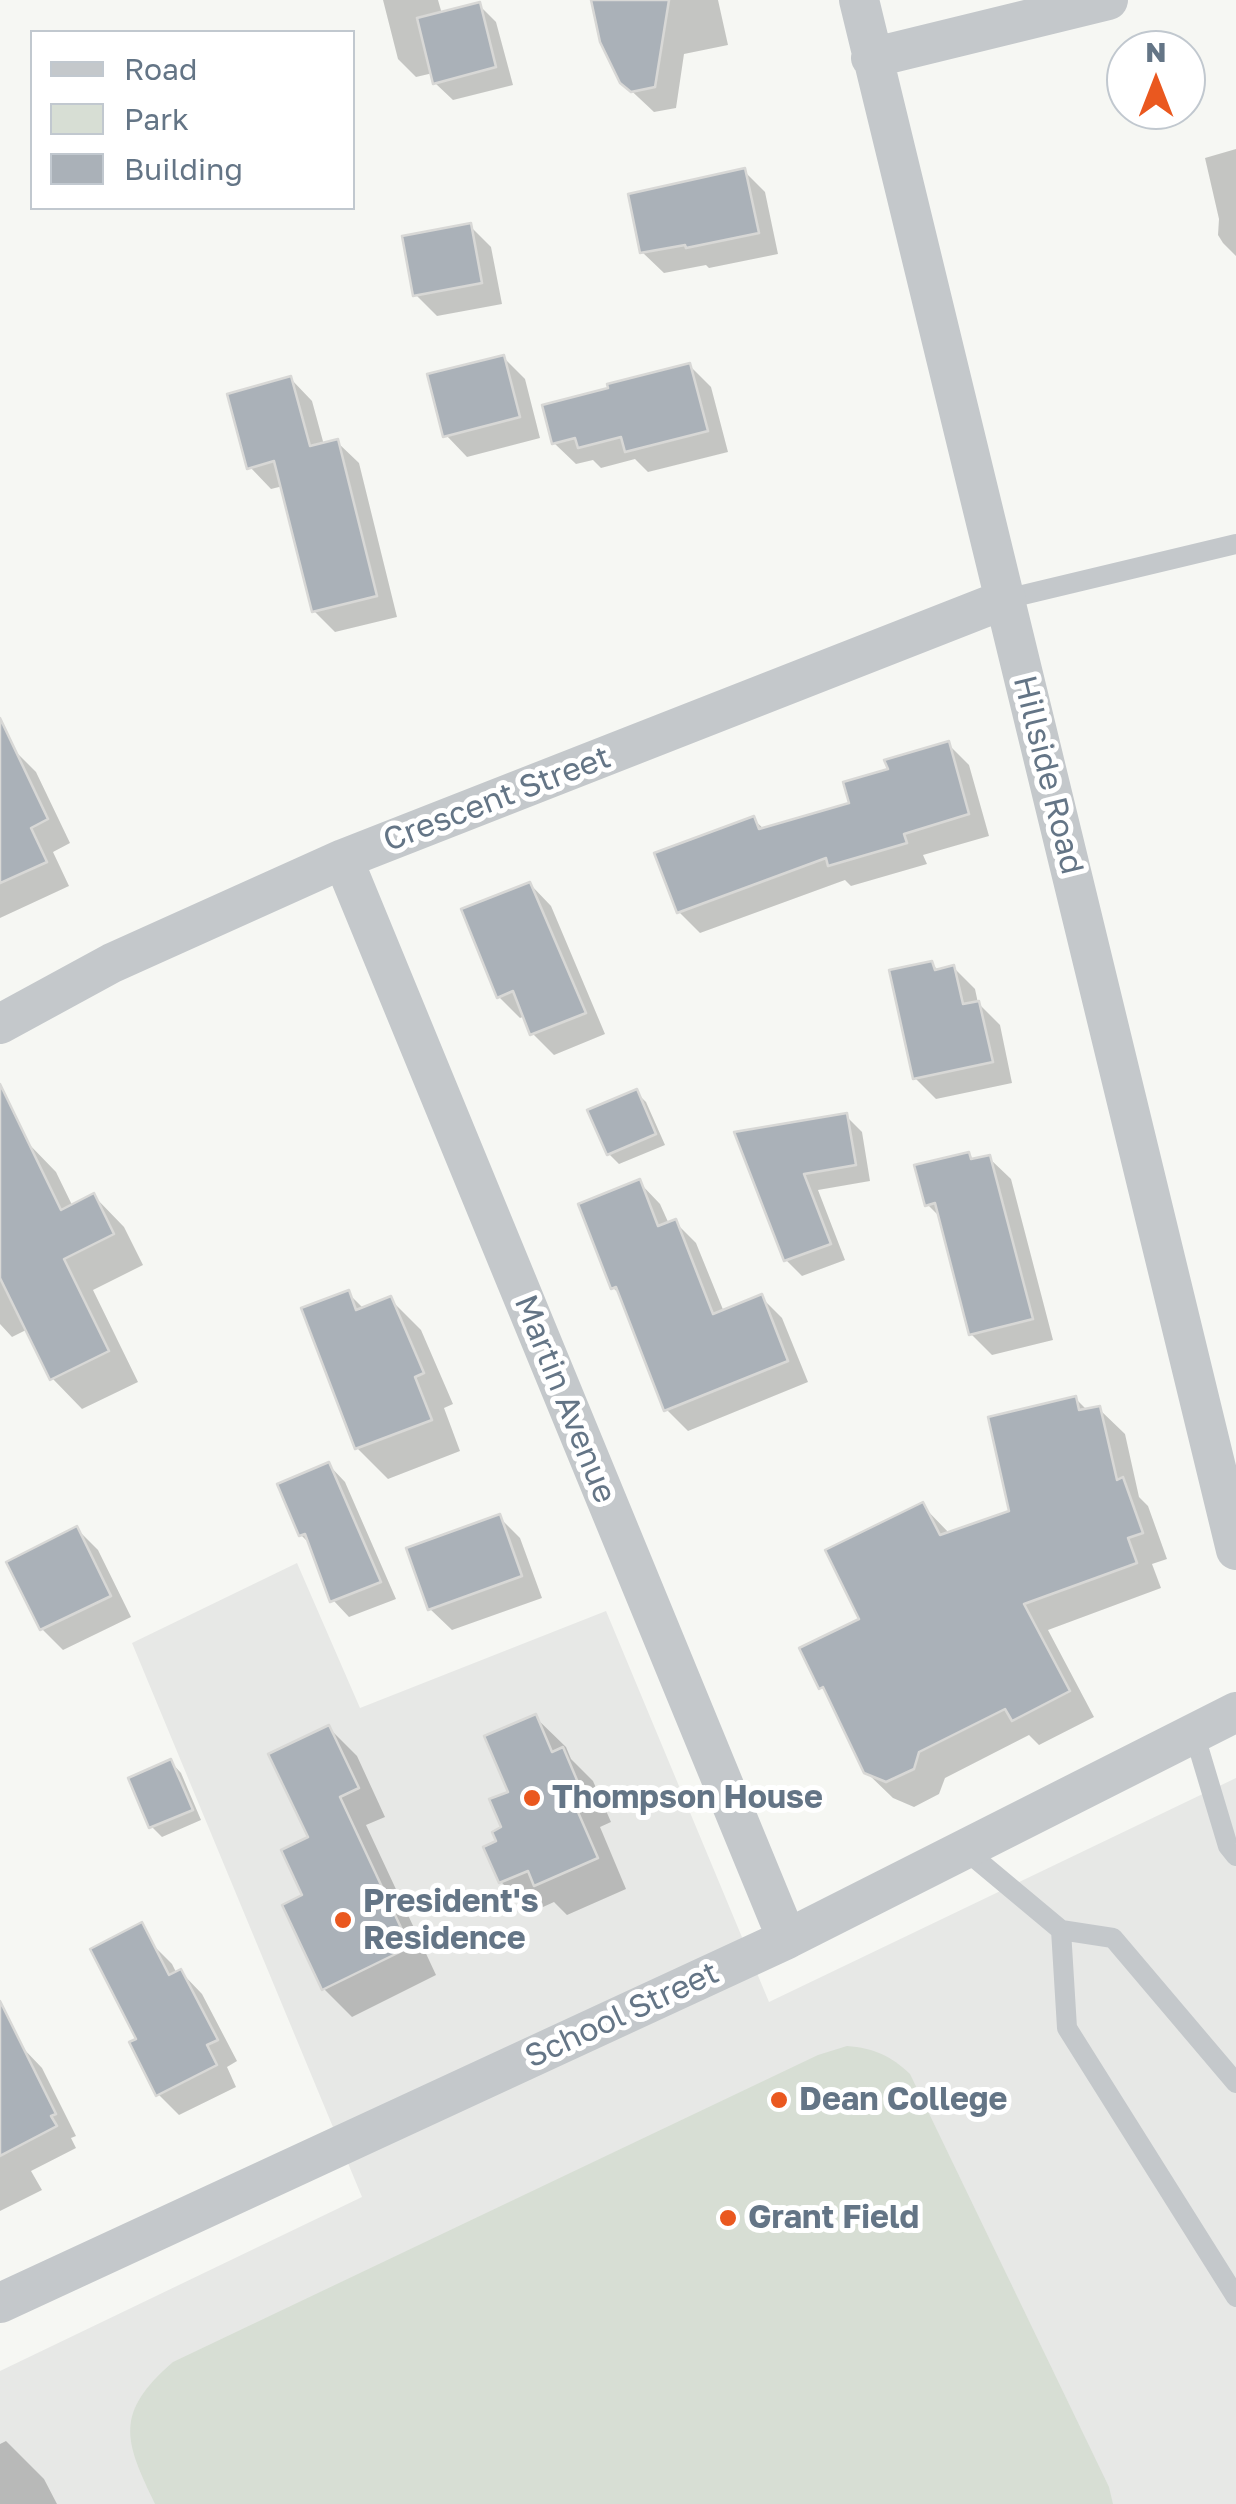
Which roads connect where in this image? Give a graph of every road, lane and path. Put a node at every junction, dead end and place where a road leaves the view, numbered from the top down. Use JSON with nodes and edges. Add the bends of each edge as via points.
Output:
{"nodes":[{"id":1,"x":859,"y":0,"type":"edge"},
{"id":2,"x":1108,"y":0,"type":"edge"},
{"id":3,"x":872,"y":58,"type":"junction"},
{"id":4,"x":1236,"y":544,"type":"edge"},
{"id":5,"x":1006,"y":600,"type":"junction"},
{"id":6,"x":343,"y":859,"type":"junction"},
{"id":7,"x":0,"y":1024,"type":"edge"},
{"id":8,"x":1236,"y":1550,"type":"edge"},
{"id":9,"x":1236,"y":1712,"type":"edge"},
{"id":10,"x":1194,"y":1733,"type":"junction"},
{"id":11,"x":964,"y":1849,"type":"junction"},
{"id":12,"x":1236,"y":1856,"type":"edge"},
{"id":13,"x":1062,"y":1930,"type":"junction"},
{"id":14,"x":787,"y":1939,"type":"junction"},
{"id":15,"x":1236,"y":2083,"type":"edge"},
{"id":16,"x":1236,"y":2297,"type":"edge"},
{"id":17,"x":0,"y":2303,"type":"edge"}],
"edges":[{"from":1,"to":3,"type":"street","name":"Hillside Road"},
{"from":2,"to":3,"type":"street"},
{"from":3,"to":5,"type":"street","name":"Hillside Road"},
{"from":4,"to":5,"type":"lane"},
{"from":5,"to":6,"type":"street","name":"Crescent Street"},
{"from":5,"to":8,"type":"street","name":"Hillside Road"},
{"from":6,"to":7,"type":"street","name":"Crescent Street","via":[[112,964]]},
{"from":6,"to":14,"type":"street","name":"Martin Avenue"},
{"from":9,"to":10,"type":"street","name":"School Street"},
{"from":10,"to":11,"type":"street","name":"School Street"},
{"from":10,"to":12,"type":"lane"},
{"from":11,"to":13,"type":"lane"},
{"from":11,"to":14,"type":"street","name":"School Street"},
{"from":13,"to":15,"type":"lane","via":[[1113,1938]]},
{"from":13,"to":16,"type":"lane","via":[[1067,2028]]},
{"from":14,"to":17,"type":"street","name":"School Street"}]}
